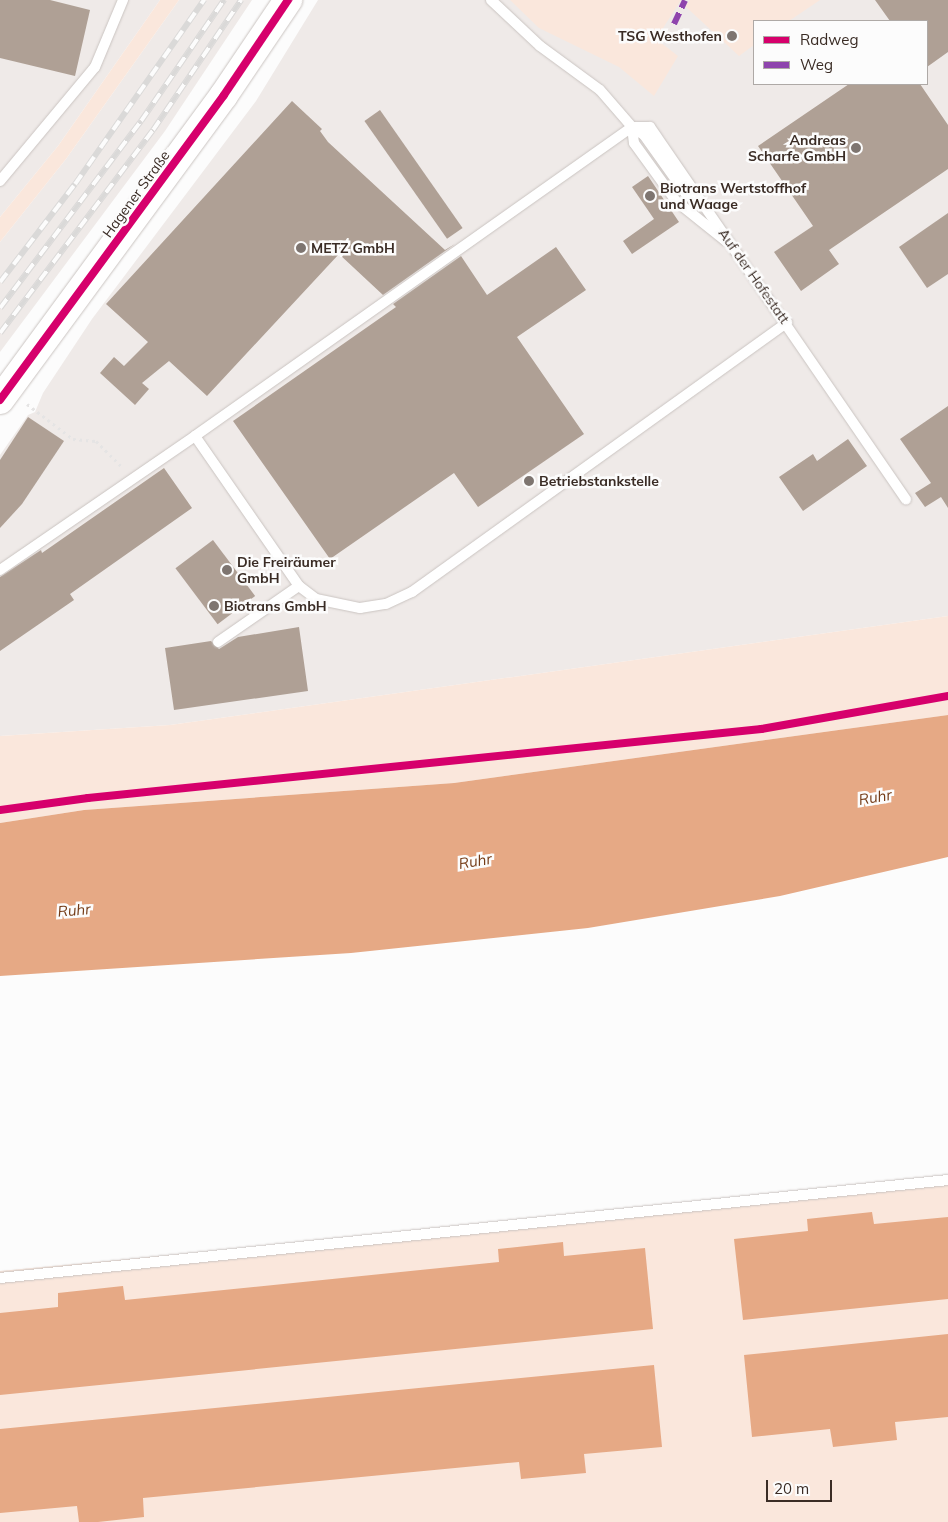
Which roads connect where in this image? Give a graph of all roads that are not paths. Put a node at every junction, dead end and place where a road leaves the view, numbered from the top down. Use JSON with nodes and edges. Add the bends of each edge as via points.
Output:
{"nodes":[{"id":1,"x":123,"y":0,"type":"edge"},
{"id":2,"x":288,"y":0,"type":"edge"},
{"id":3,"x":491,"y":0,"type":"edge"},
{"id":4,"x":632,"y":127,"type":"junction"},
{"id":5,"x":0,"y":181,"type":"edge"},
{"id":6,"x":709,"y":211,"type":"junction"},
{"id":7,"x":736,"y":250,"type":"junction"},
{"id":8,"x":787,"y":323,"type":"junction"},
{"id":9,"x":0,"y":400,"type":"edge"},
{"id":10,"x":195,"y":436,"type":"junction"},
{"id":11,"x":906,"y":500,"type":"dead end"},
{"id":12,"x":0,"y":570,"type":"edge"},
{"id":13,"x":299,"y":586,"type":"junction"},
{"id":14,"x":218,"y":642,"type":"dead end"},
{"id":15,"x":948,"y":1180,"type":"edge"},
{"id":16,"x":0,"y":1278,"type":"edge"}],
"edges":[{"from":1,"to":5,"type":"lane","via":[[95,67]]},
{"from":2,"to":9,"type":"main road","name":"Hagener Straße","via":[[224,95]]},
{"from":3,"to":4,"type":"lane","via":[[540,46],[600,90]]},
{"from":4,"to":6,"type":"lane","via":[[650,144],[686,194]]},
{"from":4,"to":6,"type":"lane","name":"Auf der Hofestatt","via":[[650,128]]},
{"from":4,"to":7,"type":"lane","via":[[640,152],[676,201]]},
{"from":4,"to":10,"type":"lane"},
{"from":6,"to":7,"type":"lane","name":"Auf der Hofestatt"},
{"from":7,"to":8,"type":"lane","name":"Auf der Hofestatt"},
{"from":8,"to":11,"type":"lane","name":"Auf der Hofestatt"},
{"from":8,"to":13,"type":"lane","via":[[412,592],[386,604],[360,608],[316,599]]},
{"from":10,"to":12,"type":"lane"},
{"from":10,"to":13,"type":"lane"},
{"from":13,"to":14,"type":"lane"},
{"from":15,"to":16,"type":"lane"}]}
